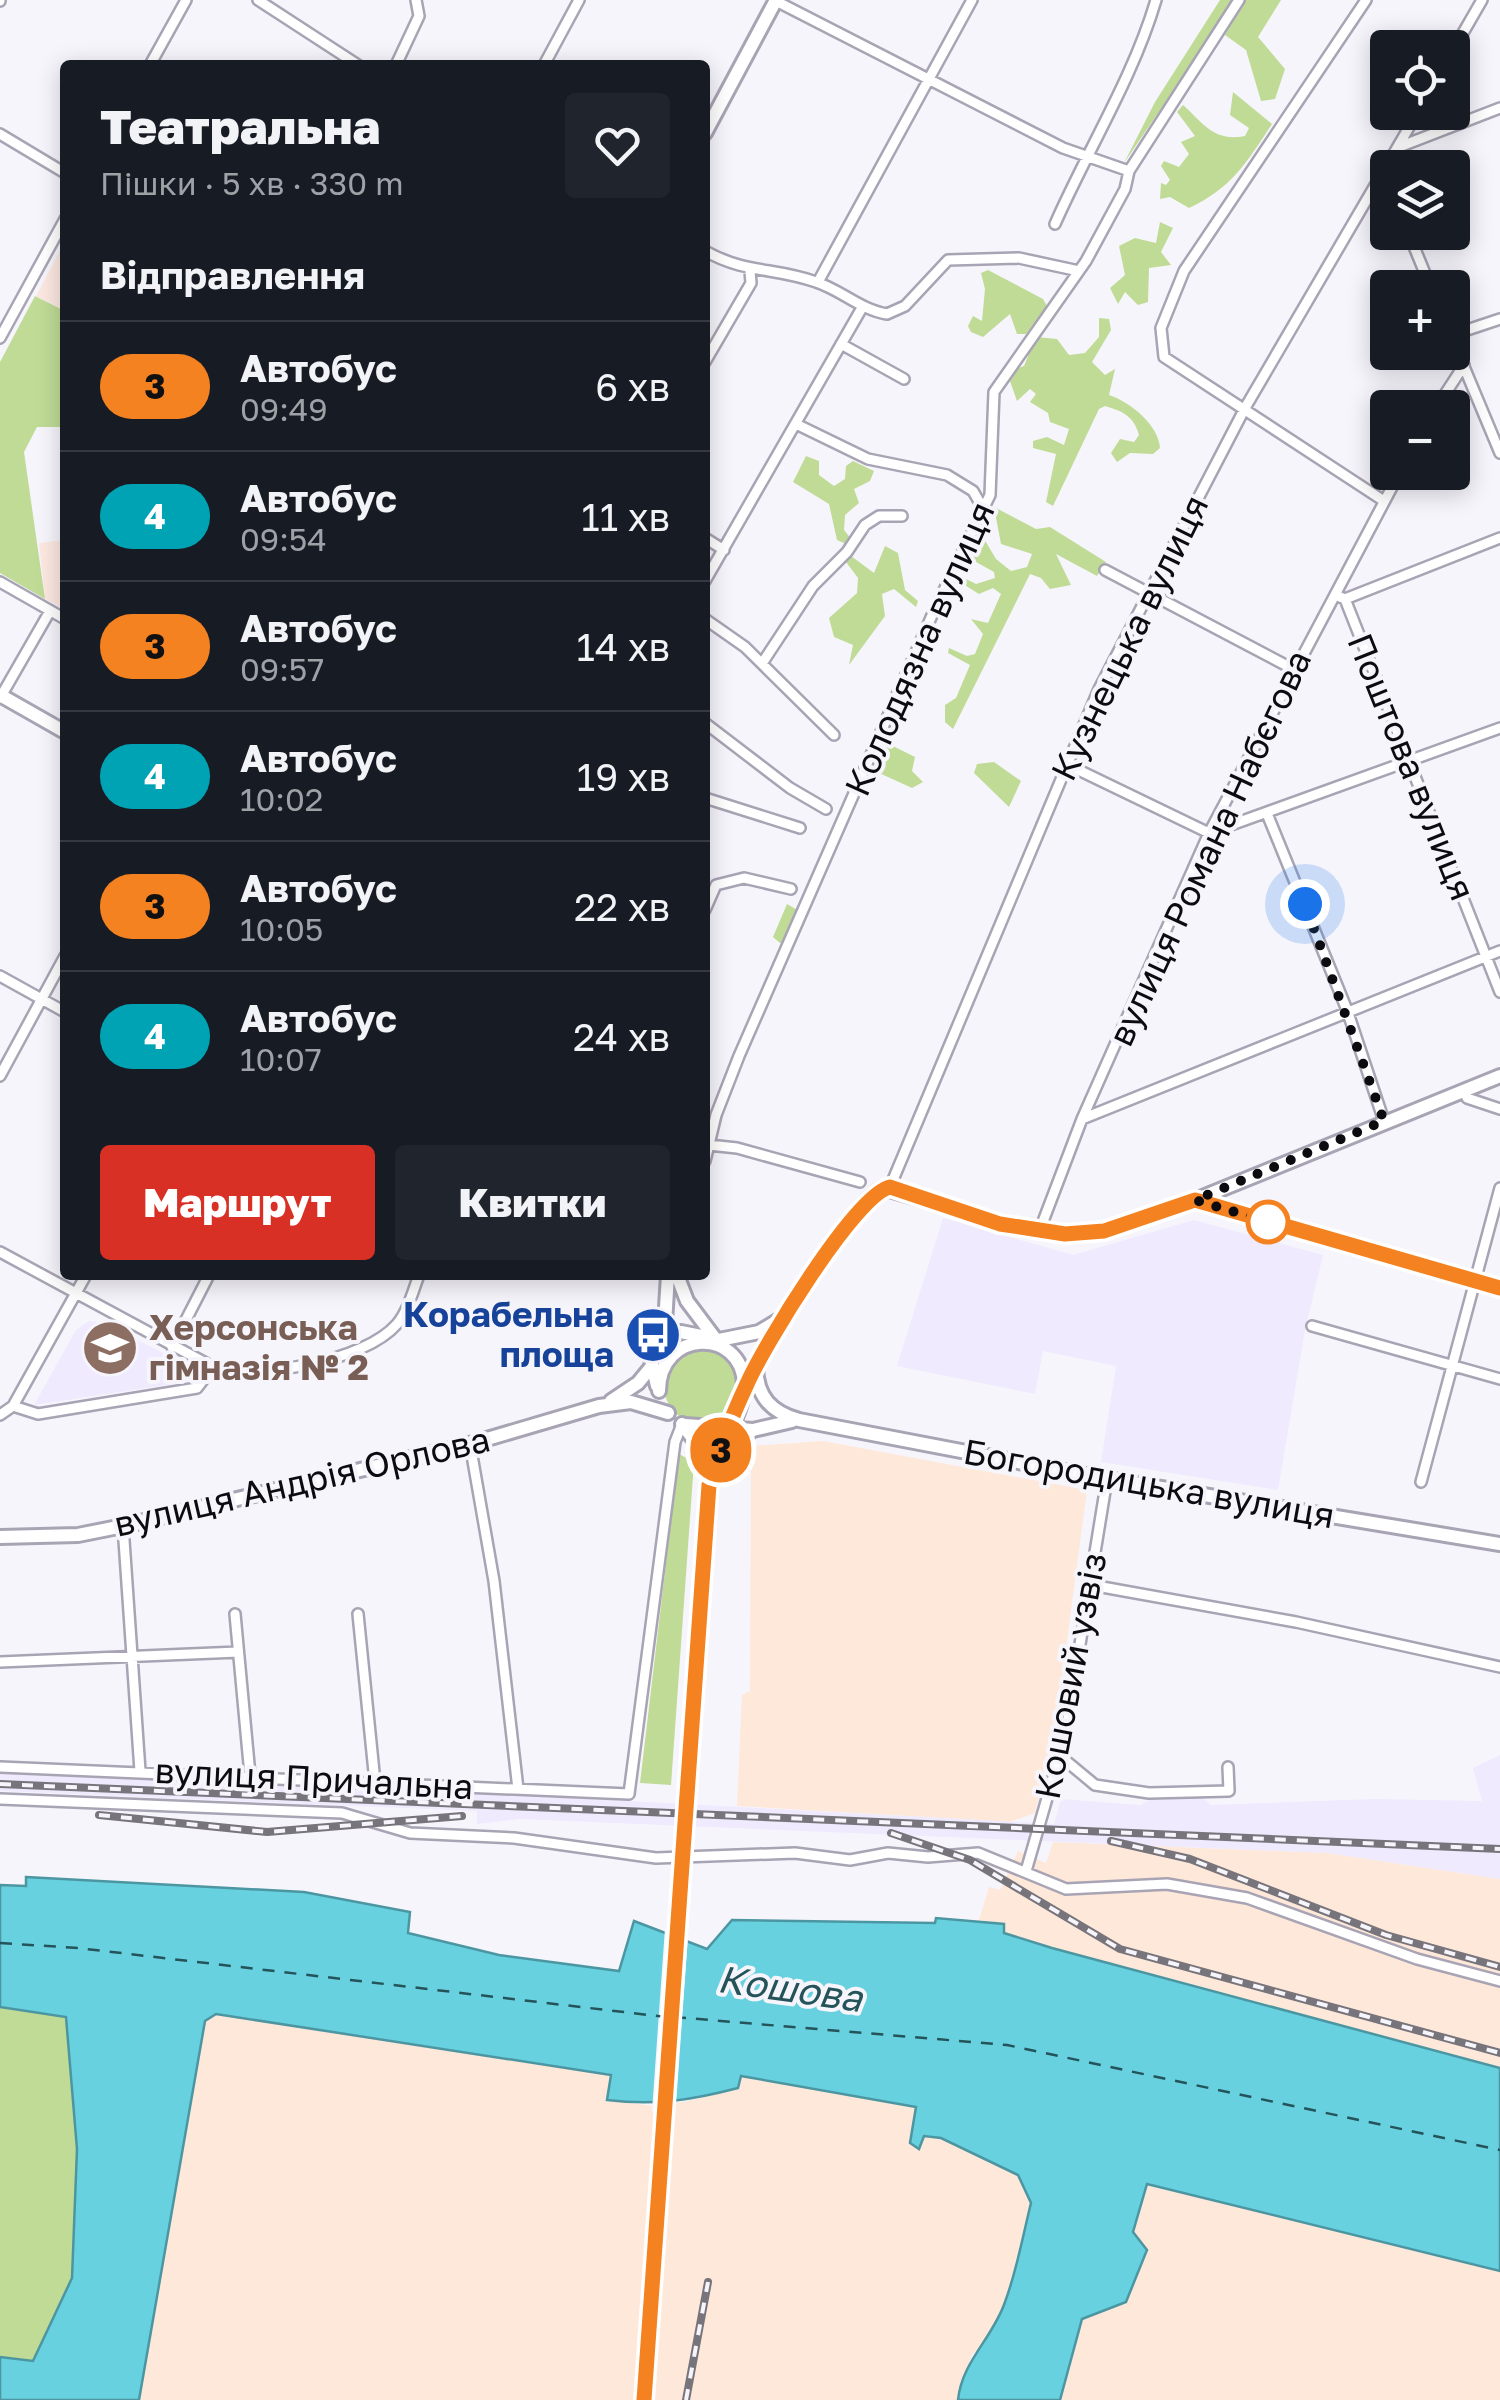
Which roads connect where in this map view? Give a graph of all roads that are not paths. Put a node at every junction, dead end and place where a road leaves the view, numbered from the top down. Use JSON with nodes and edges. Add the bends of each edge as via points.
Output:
{"nodes":[{"id":1,"x":186,"y":0,"type":"edge"},
{"id":2,"x":258,"y":0,"type":"edge"},
{"id":3,"x":416,"y":0,"type":"edge"},
{"id":4,"x":579,"y":0,"type":"edge"},
{"id":5,"x":776,"y":0,"type":"edge"},
{"id":6,"x":972,"y":0,"type":"edge"},
{"id":7,"x":1156,"y":0,"type":"edge"},
{"id":8,"x":1238,"y":0,"type":"edge"},
{"id":9,"x":1366,"y":0,"type":"edge"},
{"id":10,"x":1482,"y":0,"type":"edge"},
{"id":11,"x":1465,"y":30,"type":"edge"},
{"id":12,"x":153,"y":60,"type":"edge"},
{"id":13,"x":346,"y":60,"type":"edge"},
{"id":14,"x":398,"y":60,"type":"edge"},
{"id":15,"x":547,"y":60,"type":"edge"},
{"id":16,"x":929,"y":80,"type":"junction"},
{"id":17,"x":1500,"y":108,"type":"edge"},
{"id":18,"x":710,"y":124,"type":"edge"},
{"id":19,"x":1408,"y":130,"type":"edge"},
{"id":20,"x":0,"y":134,"type":"edge"},
{"id":21,"x":1399,"y":147,"type":"junction"},
{"id":22,"x":1397,"y":150,"type":"edge"},
{"id":23,"x":1085,"y":156,"type":"junction"},
{"id":24,"x":60,"y":170,"type":"edge"},
{"id":25,"x":1128,"y":171,"type":"junction"},
{"id":26,"x":1370,"y":194,"type":"edge"},
{"id":27,"x":1055,"y":224,"type":"dead end"},
{"id":28,"x":60,"y":228,"type":"edge"},
{"id":29,"x":710,"y":253,"type":"edge"},
{"id":30,"x":750,"y":270,"type":"junction"},
{"id":31,"x":1079,"y":270,"type":"junction"},
{"id":32,"x":818,"y":282,"type":"junction"},
{"id":33,"x":863,"y":306,"type":"junction"},
{"id":34,"x":1500,"y":319,"type":"edge"},
{"id":35,"x":1470,"y":330,"type":"edge"},
{"id":36,"x":0,"y":338,"type":"edge"},
{"id":37,"x":840,"y":344,"type":"junction"},
{"id":38,"x":710,"y":353,"type":"edge"},
{"id":39,"x":1466,"y":370,"type":"edge"},
{"id":40,"x":904,"y":378,"type":"dead end"},
{"id":41,"x":1246,"y":408,"type":"junction"},
{"id":42,"x":796,"y":424,"type":"junction"},
{"id":43,"x":1500,"y":452,"type":"edge"},
{"id":44,"x":1390,"y":490,"type":"edge"},
{"id":45,"x":1384,"y":501,"type":"junction"},
{"id":46,"x":984,"y":510,"type":"junction"},
{"id":47,"x":902,"y":516,"type":"dead end"},
{"id":48,"x":1500,"y":538,"type":"edge"},
{"id":49,"x":710,"y":541,"type":"edge"},
{"id":50,"x":724,"y":550,"type":"junction"},
{"id":51,"x":1106,"y":570,"type":"dead end"},
{"id":52,"x":710,"y":573,"type":"edge"},
{"id":53,"x":0,"y":582,"type":"edge"},
{"id":54,"x":1147,"y":593,"type":"junction"},
{"id":55,"x":1334,"y":593,"type":"junction"},
{"id":56,"x":1345,"y":599,"type":"junction"},
{"id":57,"x":50,"y":611,"type":"junction"},
{"id":58,"x":60,"y":616,"type":"edge"},
{"id":59,"x":710,"y":623,"type":"edge"},
{"id":60,"x":762,"y":662,"type":"junction"},
{"id":61,"x":1293,"y":669,"type":"junction"},
{"id":62,"x":0,"y":696,"type":"edge"},
{"id":63,"x":710,"y":727,"type":"edge"},
{"id":64,"x":1500,"y":728,"type":"edge"},
{"id":65,"x":60,"y":729,"type":"edge"},
{"id":66,"x":834,"y":735,"type":"dead end"},
{"id":67,"x":1410,"y":762,"type":"junction"},
{"id":68,"x":1066,"y":764,"type":"junction"},
{"id":69,"x":710,"y":800,"type":"edge"},
{"id":70,"x":826,"y":808,"type":"dead end"},
{"id":71,"x":1268,"y":816,"type":"junction"},
{"id":72,"x":800,"y":828,"type":"dead end"},
{"id":73,"x":1209,"y":833,"type":"junction"},
{"id":74,"x":791,"y":889,"type":"dead end"},
{"id":75,"x":710,"y":898,"type":"edge"},
{"id":76,"x":1500,"y":951,"type":"edge"},
{"id":77,"x":1486,"y":957,"type":"junction"},
{"id":78,"x":60,"y":965,"type":"edge"},
{"id":79,"x":0,"y":976,"type":"edge"},
{"id":80,"x":1500,"y":992,"type":"edge"},
{"id":81,"x":42,"y":999,"type":"junction"},
{"id":82,"x":60,"y":1009,"type":"edge"},
{"id":83,"x":1347,"y":1010,"type":"junction"},
{"id":84,"x":0,"y":1076,"type":"edge"},
{"id":85,"x":1500,"y":1076,"type":"edge"},
{"id":86,"x":1464,"y":1090,"type":"junction"},
{"id":87,"x":1500,"y":1109,"type":"edge"},
{"id":88,"x":1082,"y":1118,"type":"junction"},
{"id":89,"x":1384,"y":1121,"type":"junction"},
{"id":90,"x":710,"y":1139,"type":"edge"},
{"id":91,"x":710,"y":1145,"type":"edge"},
{"id":92,"x":860,"y":1182,"type":"dead end"},
{"id":93,"x":890,"y":1187,"type":"junction"},
{"id":94,"x":1500,"y":1188,"type":"edge"},
{"id":95,"x":1195,"y":1200,"type":"junction"},
{"id":96,"x":1040,"y":1232,"type":"junction"},
{"id":97,"x":0,"y":1252,"type":"edge"},
{"id":98,"x":84,"y":1280,"type":"edge"},
{"id":99,"x":206,"y":1280,"type":"edge"},
{"id":100,"x":418,"y":1280,"type":"edge"},
{"id":101,"x":668,"y":1280,"type":"edge"},
{"id":102,"x":680,"y":1280,"type":"edge"},
{"id":103,"x":1475,"y":1281,"type":"junction"},
{"id":104,"x":1500,"y":1288,"type":"edge"},
{"id":105,"x":76,"y":1296,"type":"junction"},
{"id":106,"x":785,"y":1315,"type":"junction"},
{"id":107,"x":1312,"y":1326,"type":"dead end"},
{"id":108,"x":705,"y":1327,"type":"junction"},
{"id":109,"x":665,"y":1335,"type":"junction"},
{"id":110,"x":738,"y":1338,"type":"junction"},
{"id":111,"x":723,"y":1346,"type":"junction"},
{"id":112,"x":172,"y":1347,"type":"junction"},
{"id":113,"x":660,"y":1361,"type":"junction"},
{"id":114,"x":214,"y":1367,"type":"junction"},
{"id":115,"x":756,"y":1367,"type":"junction"},
{"id":116,"x":1452,"y":1368,"type":"junction"},
{"id":117,"x":1500,"y":1379,"type":"edge"},
{"id":118,"x":745,"y":1387,"type":"junction"},
{"id":119,"x":13,"y":1406,"type":"junction"},
{"id":120,"x":600,"y":1406,"type":"junction"},
{"id":121,"x":668,"y":1412,"type":"junction"},
{"id":122,"x":776,"y":1412,"type":"junction"},
{"id":123,"x":735,"y":1413,"type":"junction"},
{"id":124,"x":0,"y":1415,"type":"edge"},
{"id":125,"x":799,"y":1420,"type":"junction"},
{"id":126,"x":682,"y":1424,"type":"junction"},
{"id":127,"x":710,"y":1428,"type":"junction"},
{"id":128,"x":729,"y":1428,"type":"junction"},
{"id":129,"x":753,"y":1430,"type":"junction"},
{"id":130,"x":470,"y":1444,"type":"junction"},
{"id":131,"x":720,"y":1452,"type":"junction"},
{"id":132,"x":1107,"y":1479,"type":"junction"},
{"id":133,"x":1422,"y":1482,"type":"dead end"},
{"id":134,"x":709,"y":1485,"type":"junction"},
{"id":135,"x":123,"y":1526,"type":"junction"},
{"id":136,"x":0,"y":1537,"type":"edge"},
{"id":137,"x":1500,"y":1544,"type":"edge"},
{"id":138,"x":1090,"y":1586,"type":"junction"},
{"id":139,"x":235,"y":1614,"type":"dead end"},
{"id":140,"x":358,"y":1614,"type":"dead end"},
{"id":141,"x":238,"y":1652,"type":"junction"},
{"id":142,"x":132,"y":1658,"type":"junction"},
{"id":143,"x":0,"y":1662,"type":"edge"},
{"id":144,"x":1500,"y":1667,"type":"edge"},
{"id":145,"x":1060,"y":1756,"type":"junction"},
{"id":146,"x":0,"y":1766,"type":"edge"},
{"id":147,"x":1228,"y":1768,"type":"dead end"},
{"id":148,"x":140,"y":1770,"type":"junction"},
{"id":149,"x":250,"y":1775,"type":"junction"},
{"id":150,"x":375,"y":1782,"type":"junction"},
{"id":151,"x":518,"y":1789,"type":"junction"},
{"id":152,"x":0,"y":1799,"type":"edge"},
{"id":153,"x":1026,"y":1870,"type":"junction"},
{"id":154,"x":1500,"y":1981,"type":"edge"},
{"id":155,"x":644,"y":2400,"type":"edge"}],
"edges":[{"from":1,"to":12,"type":"street"},
{"from":2,"to":13,"type":"street"},
{"from":3,"to":14,"type":"street","via":[[420,11]]},
{"from":4,"to":15,"type":"street"},
{"from":5,"to":16,"type":"street"},
{"from":5,"to":18,"type":"street"},
{"from":6,"to":16,"type":"street"},
{"from":7,"to":23,"type":"street","via":[[1142,47]]},
{"from":8,"to":25,"type":"street","name":"Колодязна вулиця"},
{"from":9,"to":41,"type":"street","via":[[1184,270],[1161,328],[1164,357]]},
{"from":10,"to":11,"type":"street"},
{"from":16,"to":23,"type":"street"},
{"from":16,"to":32,"type":"street"},
{"from":17,"to":21,"type":"street"},
{"from":19,"to":21,"type":"street","name":"Кузнецька вулиця"},
{"from":20,"to":24,"type":"street"},
{"from":21,"to":22,"type":"street","name":"Кузнецька вулиця"},
{"from":23,"to":25,"type":"street"},
{"from":23,"to":27,"type":"street"},
{"from":25,"to":31,"type":"street","name":"Колодязна вулиця","via":[[1125,189]]},
{"from":26,"to":41,"type":"street","name":"Кузнецька вулиця"},
{"from":28,"to":36,"type":"street"},
{"from":29,"to":30,"type":"street"},
{"from":30,"to":32,"type":"street"},
{"from":30,"to":38,"type":"street","via":[[751,283]]},
{"from":31,"to":33,"type":"street","via":[[1019,258],[948,260],[898,311],[881,314]]},
{"from":31,"to":46,"type":"street","name":"Колодязна вулиця","via":[[994,392],[993,482]]},
{"from":32,"to":33,"type":"street"},
{"from":33,"to":37,"type":"street"},
{"from":34,"to":35,"type":"street"},
{"from":37,"to":40,"type":"street"},
{"from":37,"to":42,"type":"street"},
{"from":39,"to":43,"type":"street"},
{"from":41,"to":45,"type":"street"},
{"from":41,"to":54,"type":"street","name":"Кузнецька вулиця"},
{"from":42,"to":46,"type":"street","via":[[878,463],[947,475],[972,491]]},
{"from":42,"to":50,"type":"street"},
{"from":44,"to":45,"type":"street","name":"вулиця Романа Набєгова"},
{"from":45,"to":55,"type":"street","name":"вулиця Романа Набєгова"},
{"from":46,"to":90,"type":"street","name":"Колодязна вулиця","via":[[739,1056]]},
{"from":47,"to":60,"type":"street","via":[[865,524]]},
{"from":48,"to":56,"type":"street"},
{"from":49,"to":50,"type":"street"},
{"from":50,"to":52,"type":"street"},
{"from":51,"to":54,"type":"street"},
{"from":53,"to":57,"type":"street"},
{"from":54,"to":61,"type":"street"},
{"from":54,"to":68,"type":"street","name":"Кузнецька вулиця"},
{"from":55,"to":56,"type":"street"},
{"from":55,"to":61,"type":"street","name":"вулиця Романа Набєгова"},
{"from":56,"to":67,"type":"street","name":"Поштова вулиця"},
{"from":57,"to":58,"type":"street"},
{"from":57,"to":62,"type":"street"},
{"from":59,"to":60,"type":"street"},
{"from":60,"to":66,"type":"street"},
{"from":61,"to":73,"type":"street","name":"вулиця Романа Набєгова"},
{"from":62,"to":65,"type":"street"},
{"from":63,"to":70,"type":"street"},
{"from":64,"to":67,"type":"street"},
{"from":67,"to":71,"type":"street"},
{"from":67,"to":77,"type":"street","name":"Поштова вулиця"},
{"from":68,"to":73,"type":"street"},
{"from":68,"to":93,"type":"street","name":"Кузнецька вулиця"},
{"from":69,"to":72,"type":"street"},
{"from":71,"to":73,"type":"street"},
{"from":71,"to":83,"type":"street"},
{"from":73,"to":88,"type":"street","name":"вулиця Романа Набєгова"},
{"from":74,"to":75,"type":"street","via":[[732,877],[716,884]]},
{"from":76,"to":77,"type":"street"},
{"from":77,"to":80,"type":"street","name":"Поштова вулиця"},
{"from":77,"to":83,"type":"street"},
{"from":78,"to":81,"type":"street"},
{"from":79,"to":81,"type":"street"},
{"from":81,"to":82,"type":"street"},
{"from":81,"to":84,"type":"street"},
{"from":83,"to":88,"type":"street"},
{"from":83,"to":89,"type":"street"},
{"from":85,"to":86,"type":"street"},
{"from":86,"to":87,"type":"street","via":[[1467,1098]]},
{"from":86,"to":89,"type":"street"},
{"from":88,"to":96,"type":"street","name":"вулиця Романа Набєгова"},
{"from":89,"to":95,"type":"street"},
{"from":91,"to":92,"type":"street"},
{"from":93,"to":96,"type":"street"},
{"from":93,"to":106,"type":"street","via":[[869,1197]]},
{"from":94,"to":103,"type":"street"},
{"from":95,"to":96,"type":"street","via":[[1104,1231]]},
{"from":95,"to":103,"type":"street"},
{"from":97,"to":105,"type":"street"},
{"from":98,"to":105,"type":"street"},
{"from":99,"to":112,"type":"street"},
{"from":100,"to":114,"type":"street","via":[[397,1324],[371,1342],[276,1372]]},
{"from":101,"to":109,"type":"street"},
{"from":102,"to":108,"type":"street"},
{"from":103,"to":104,"type":"street"},
{"from":103,"to":116,"type":"street"},
{"from":105,"to":112,"type":"street"},
{"from":105,"to":119,"type":"street"},
{"from":106,"to":110,"type":"street"},
{"from":106,"to":115,"type":"street"},
{"from":107,"to":116,"type":"street"},
{"from":108,"to":110,"type":"street"},
{"from":108,"to":111,"type":"street"},
{"from":109,"to":111,"type":"street","via":[[692,1332]]},
{"from":109,"to":113,"type":"street"},
{"from":110,"to":111,"type":"street"},
{"from":111,"to":113,"type":"street","via":[[701,1342]]},
{"from":111,"to":118,"type":"street"},
{"from":112,"to":114,"type":"street"},
{"from":113,"to":120,"type":"street","name":"вулиця Андрія Орлова"},
{"from":113,"to":121,"type":"street","via":[[658,1391]]},
{"from":114,"to":119,"type":"street","via":[[196,1388],[38,1414]]},
{"from":115,"to":118,"type":"street"},
{"from":115,"to":122,"type":"street","via":[[760,1394]]},
{"from":116,"to":117,"type":"street"},
{"from":116,"to":133,"type":"street"},
{"from":118,"to":122,"type":"street","name":"Богородицька вулиця"},
{"from":118,"to":123,"type":"street"},
{"from":119,"to":124,"type":"street"},
{"from":120,"to":121,"type":"street","name":"вулиця Андрія Орлова","via":[[631,1402]]},
{"from":120,"to":130,"type":"street","name":"вулиця Андрія Орлова"},
{"from":121,"to":126,"type":"street"},
{"from":122,"to":125,"type":"street","name":"Богородицька вулиця"},
{"from":123,"to":127,"type":"street"},
{"from":123,"to":128,"type":"street"},
{"from":125,"to":129,"type":"street","name":"Богородицька вулиця"},
{"from":125,"to":132,"type":"street","name":"Богородицька вулиця"},
{"from":126,"to":127,"type":"street"},
{"from":126,"to":134,"type":"street","via":[[700,1441]]},
{"from":126,"to":151,"type":"street","name":"вулиця Причальна","via":[[629,1794]]},
{"from":127,"to":128,"type":"street","name":"Богородицька вулиця"},
{"from":128,"to":129,"type":"street","name":"Богородицька вулиця"},
{"from":128,"to":131,"type":"street"},
{"from":129,"to":131,"type":"street","name":"Богородицька вулиця"},
{"from":130,"to":135,"type":"street","name":"вулиця Андрія Орлова"},
{"from":130,"to":151,"type":"street","via":[[494,1580]]},
{"from":131,"to":134,"type":"street"},
{"from":132,"to":137,"type":"street","name":"Богородицька вулиця"},
{"from":132,"to":138,"type":"street","name":"Кошовий узвіз"},
{"from":134,"to":155,"type":"street","bridge":true},
{"from":135,"to":136,"type":"street","name":"вулиця Андрія Орлова"},
{"from":135,"to":142,"type":"street"},
{"from":138,"to":144,"type":"street"},
{"from":138,"to":145,"type":"street","name":"Кошовий узвіз"},
{"from":139,"to":141,"type":"street"},
{"from":140,"to":150,"type":"street"},
{"from":141,"to":142,"type":"street"},
{"from":141,"to":149,"type":"street"},
{"from":142,"to":143,"type":"street"},
{"from":142,"to":148,"type":"street"},
{"from":145,"to":147,"type":"street","via":[[1096,1785],[1149,1792],[1228,1791]]},
{"from":145,"to":153,"type":"street","name":"Кошовий узвіз"},
{"from":146,"to":148,"type":"street","name":"вулиця Причальна"},
{"from":148,"to":149,"type":"street","name":"вулиця Причальна"},
{"from":149,"to":150,"type":"street","name":"вулиця Причальна"},
{"from":150,"to":151,"type":"street","name":"вулиця Причальна"},
{"from":152,"to":153,"type":"street","via":[[342,1813],[410,1833],[514,1838],[656,1858],[795,1853],[850,1860],[978,1853]]},
{"from":153,"to":154,"type":"street","via":[[1066,1889],[1167,1884],[1247,1898]]}]}
